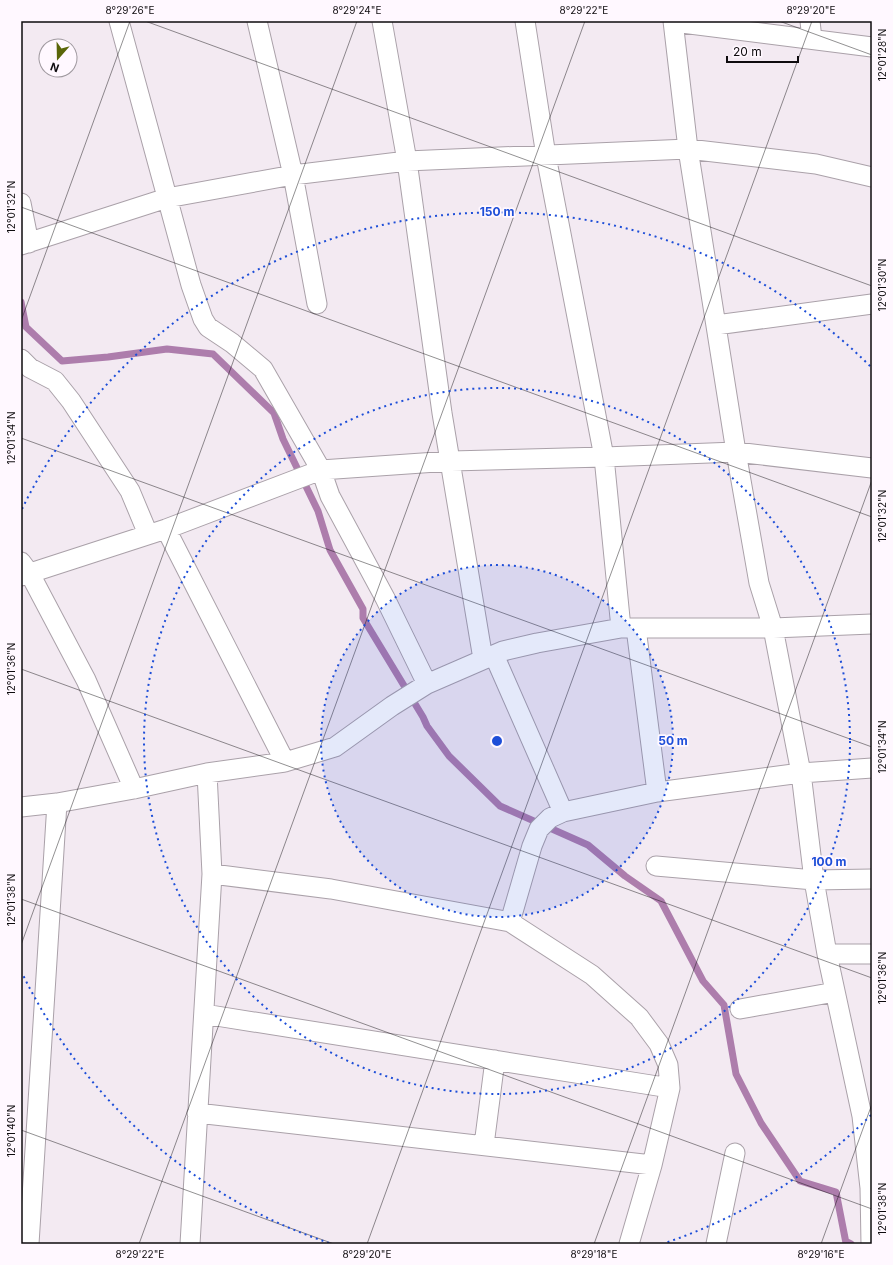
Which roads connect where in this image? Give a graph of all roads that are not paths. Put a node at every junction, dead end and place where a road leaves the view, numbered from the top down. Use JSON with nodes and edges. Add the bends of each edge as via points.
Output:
{"nodes":[{"id":1,"x":119,"y":21,"type":"edge"},
{"id":2,"x":257,"y":21,"type":"edge"},
{"id":3,"x":382,"y":21,"type":"edge"},
{"id":4,"x":525,"y":21,"type":"edge"},
{"id":5,"x":674,"y":22,"type":"edge"},
{"id":6,"x":811,"y":30,"type":"edge"},
{"id":7,"x":872,"y":47,"type":"edge"},
{"id":8,"x":688,"y":149,"type":"junction"},
{"id":9,"x":546,"y":156,"type":"junction"},
{"id":10,"x":407,"y":161,"type":"junction"},
{"id":11,"x":293,"y":175,"type":"junction"},
{"id":12,"x":872,"y":177,"type":"edge"},
{"id":13,"x":167,"y":198,"type":"junction"},
{"id":14,"x":21,"y":203,"type":"edge"},
{"id":15,"x":24,"y":244,"type":"edge"},
{"id":16,"x":317,"y":304,"type":"dead end"},
{"id":17,"x":872,"y":304,"type":"edge"},
{"id":18,"x":716,"y":325,"type":"junction"},
{"id":19,"x":21,"y":359,"type":"edge"},
{"id":20,"x":736,"y":452,"type":"junction"},
{"id":21,"x":604,"y":457,"type":"junction"},
{"id":22,"x":451,"y":461,"type":"junction"},
{"id":23,"x":872,"y":468,"type":"edge"},
{"id":24,"x":320,"y":470,"type":"junction"},
{"id":25,"x":166,"y":528,"type":"junction"},
{"id":26,"x":148,"y":534,"type":"junction"},
{"id":27,"x":24,"y":571,"type":"edge"},
{"id":28,"x":872,"y":624,"type":"edge"},
{"id":29,"x":629,"y":628,"type":"junction"},
{"id":30,"x":774,"y":628,"type":"junction"},
{"id":31,"x":489,"y":657,"type":"junction"},
{"id":32,"x":423,"y":686,"type":"junction"},
{"id":33,"x":285,"y":762,"type":"junction"},
{"id":34,"x":872,"y":768,"type":"edge"},
{"id":35,"x":207,"y":773,"type":"junction"},
{"id":36,"x":800,"y":773,"type":"junction"},
{"id":37,"x":134,"y":789,"type":"junction"},
{"id":38,"x":657,"y":792,"type":"junction"},
{"id":39,"x":57,"y":803,"type":"junction"},
{"id":40,"x":21,"y":807,"type":"edge"},
{"id":41,"x":563,"y":812,"type":"junction"},
{"id":42,"x":656,"y":866,"type":"dead end"},
{"id":43,"x":212,"y":874,"type":"junction"},
{"id":44,"x":872,"y":879,"type":"edge"},
{"id":45,"x":814,"y":880,"type":"junction"},
{"id":46,"x":510,"y":922,"type":"junction"},
{"id":47,"x":826,"y":954,"type":"junction"},
{"id":48,"x":872,"y":954,"type":"edge"},
{"id":49,"x":835,"y":992,"type":"junction"},
{"id":50,"x":740,"y":1009,"type":"dead end"},
{"id":51,"x":204,"y":1014,"type":"junction"},
{"id":52,"x":495,"y":1060,"type":"junction"},
{"id":53,"x":670,"y":1088,"type":"junction"},
{"id":54,"x":197,"y":1113,"type":"junction"},
{"id":55,"x":867,"y":1115,"type":"edge"},
{"id":56,"x":484,"y":1145,"type":"junction"},
{"id":57,"x":735,"y":1153,"type":"dead end"},
{"id":58,"x":652,"y":1165,"type":"junction"},
{"id":59,"x":29,"y":1244,"type":"edge"},
{"id":60,"x":190,"y":1244,"type":"edge"},
{"id":61,"x":629,"y":1244,"type":"edge"},
{"id":62,"x":716,"y":1244,"type":"edge"},
{"id":63,"x":871,"y":1244,"type":"edge"}],
"edges":[{"from":1,"to":13,"type":"street"},
{"from":2,"to":11,"type":"street"},
{"from":3,"to":10,"type":"street"},
{"from":4,"to":9,"type":"street"},
{"from":5,"to":6,"type":"street"},
{"from":5,"to":8,"type":"street"},
{"from":6,"to":7,"type":"street"},
{"from":8,"to":9,"type":"street"},
{"from":8,"to":12,"type":"street","via":[[816,164]]},
{"from":8,"to":18,"type":"street"},
{"from":9,"to":10,"type":"street"},
{"from":9,"to":21,"type":"street"},
{"from":10,"to":11,"type":"street"},
{"from":10,"to":22,"type":"street"},
{"from":11,"to":13,"type":"street"},
{"from":11,"to":16,"type":"street"},
{"from":13,"to":15,"type":"street"},
{"from":13,"to":24,"type":"street","via":[[203,319],[208,327],[232,343],[263,370]]},
{"from":14,"to":15,"type":"street"},
{"from":17,"to":18,"type":"street"},
{"from":18,"to":20,"type":"street"},
{"from":19,"to":26,"type":"street","via":[[30,368],[55,381],[71,401],[130,491]]},
{"from":20,"to":21,"type":"street"},
{"from":20,"to":23,"type":"street"},
{"from":20,"to":30,"type":"street","via":[[759,583]]},
{"from":21,"to":22,"type":"street"},
{"from":21,"to":29,"type":"street"},
{"from":22,"to":24,"type":"street"},
{"from":22,"to":31,"type":"street"},
{"from":24,"to":25,"type":"street"},
{"from":24,"to":32,"type":"street","via":[[330,496],[384,598]]},
{"from":25,"to":26,"type":"street"},
{"from":25,"to":33,"type":"street"},
{"from":26,"to":27,"type":"street"},
{"from":27,"to":37,"type":"street","via":[[86,680]]},
{"from":28,"to":30,"type":"street"},
{"from":29,"to":30,"type":"street"},
{"from":29,"to":31,"type":"street","via":[[537,643]]},
{"from":29,"to":38,"type":"street"},
{"from":30,"to":36,"type":"street"},
{"from":31,"to":32,"type":"street"},
{"from":31,"to":41,"type":"street"},
{"from":32,"to":33,"type":"street","via":[[335,747]]},
{"from":33,"to":35,"type":"street"},
{"from":34,"to":36,"type":"street"},
{"from":35,"to":37,"type":"street"},
{"from":35,"to":43,"type":"street"},
{"from":36,"to":38,"type":"street"},
{"from":36,"to":45,"type":"street"},
{"from":37,"to":39,"type":"street"},
{"from":38,"to":41,"type":"street"},
{"from":39,"to":40,"type":"street"},
{"from":39,"to":59,"type":"street"},
{"from":41,"to":46,"type":"street","via":[[550,818],[539,829]]},
{"from":42,"to":45,"type":"street"},
{"from":43,"to":46,"type":"street","via":[[331,890]]},
{"from":43,"to":51,"type":"street"},
{"from":44,"to":45,"type":"street"},
{"from":45,"to":47,"type":"street"},
{"from":46,"to":53,"type":"street","via":[[592,975],[639,1017],[659,1044],[668,1065]]},
{"from":47,"to":48,"type":"street"},
{"from":47,"to":49,"type":"street"},
{"from":49,"to":50,"type":"street"},
{"from":49,"to":55,"type":"street"},
{"from":51,"to":52,"type":"street"},
{"from":51,"to":54,"type":"street"},
{"from":52,"to":53,"type":"street"},
{"from":52,"to":56,"type":"street"},
{"from":53,"to":58,"type":"street"},
{"from":54,"to":56,"type":"street"},
{"from":54,"to":60,"type":"street"},
{"from":55,"to":63,"type":"street"},
{"from":56,"to":58,"type":"street"},
{"from":57,"to":62,"type":"street"},
{"from":58,"to":61,"type":"street"}]}
